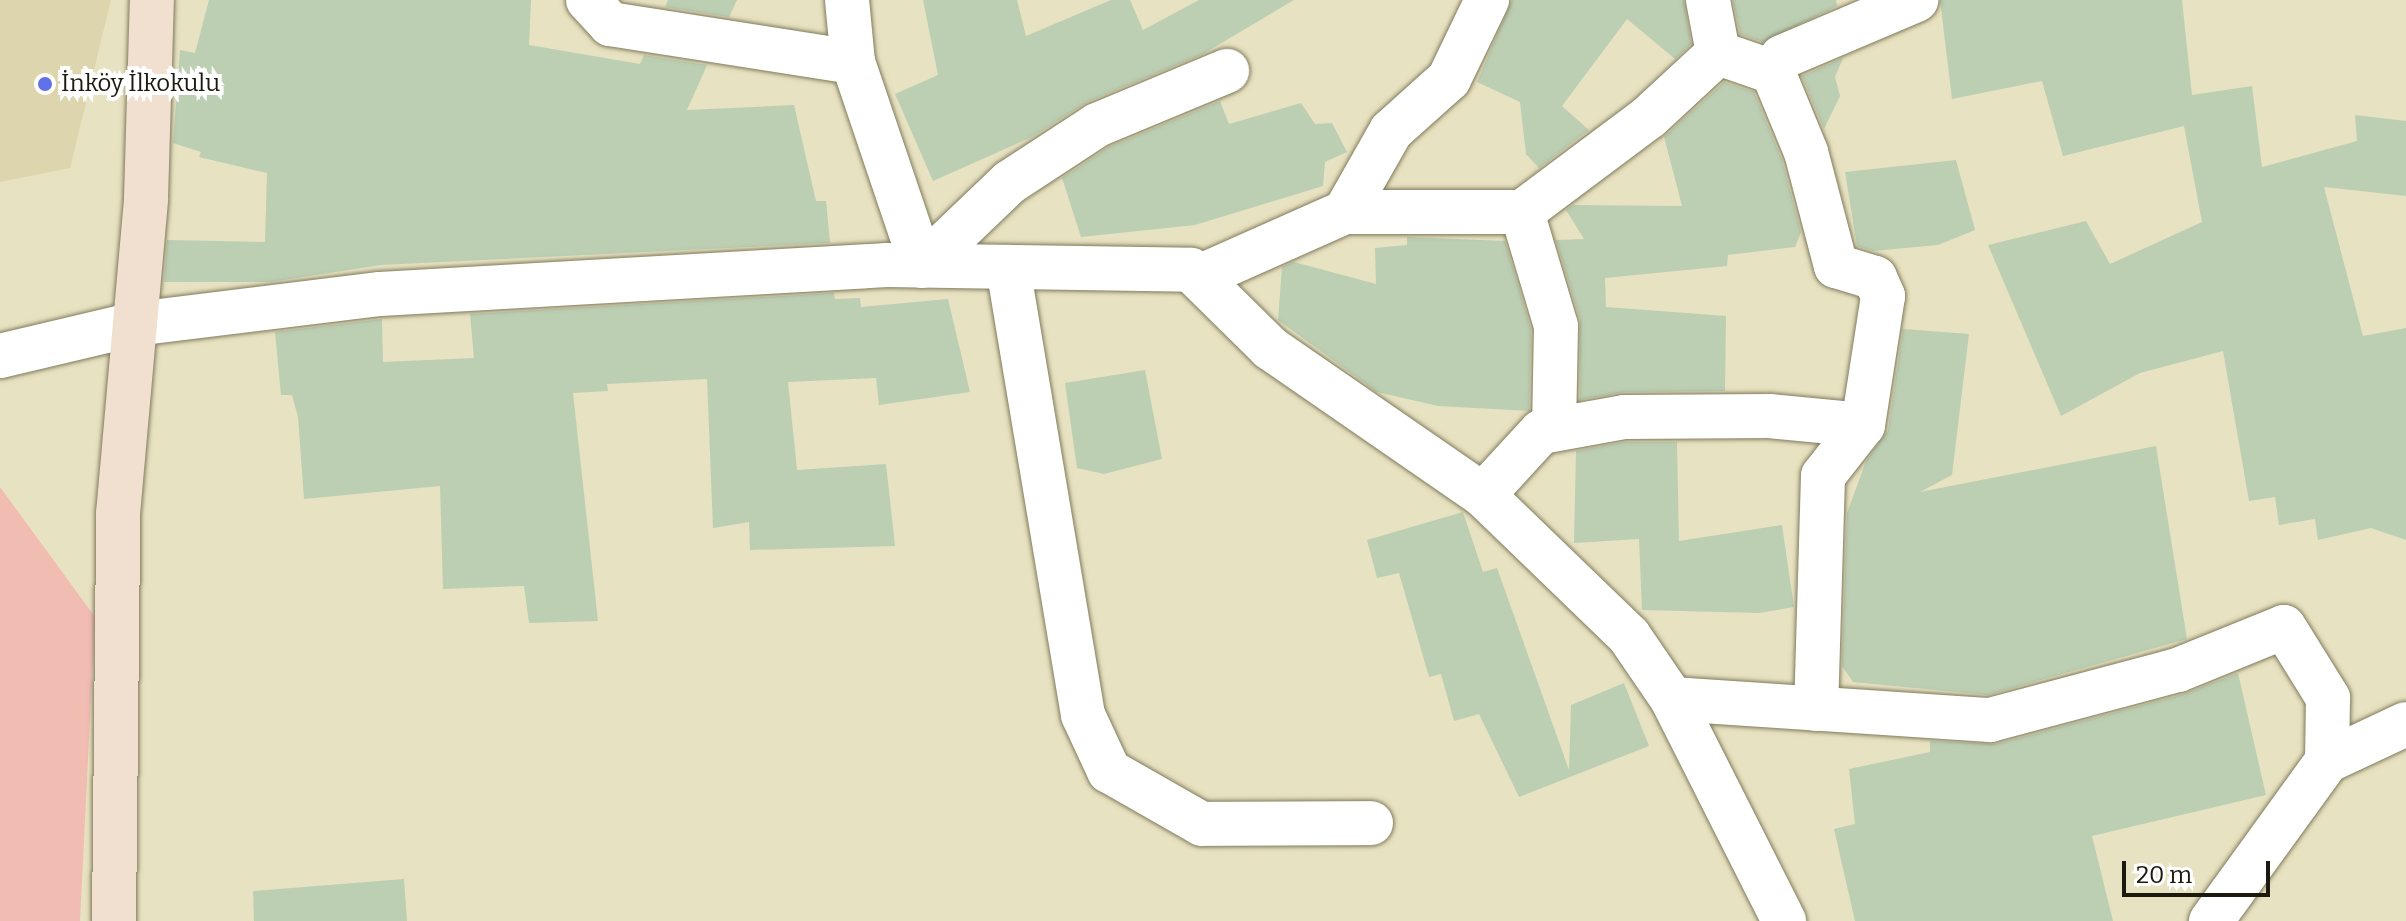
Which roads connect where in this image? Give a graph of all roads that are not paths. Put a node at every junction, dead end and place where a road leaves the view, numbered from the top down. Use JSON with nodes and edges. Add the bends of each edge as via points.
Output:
{"nodes":[{"id":1,"x":152,"y":0,"type":"edge"},
{"id":2,"x":588,"y":0,"type":"edge"},
{"id":3,"x":847,"y":0,"type":"edge"},
{"id":4,"x":1487,"y":0,"type":"edge"},
{"id":5,"x":1708,"y":0,"type":"edge"},
{"id":6,"x":1916,"y":0,"type":"edge"},
{"id":7,"x":1718,"y":53,"type":"junction"},
{"id":8,"x":853,"y":62,"type":"junction"},
{"id":9,"x":1227,"y":71,"type":"dead end"},
{"id":10,"x":1773,"y":72,"type":"junction"},
{"id":11,"x":1345,"y":212,"type":"junction"},
{"id":12,"x":1522,"y":212,"type":"junction"},
{"id":13,"x":922,"y":266,"type":"junction"},
{"id":14,"x":1008,"y":267,"type":"junction"},
{"id":15,"x":1199,"y":277,"type":"junction"},
{"id":16,"x":135,"y":324,"type":"junction"},
{"id":17,"x":0,"y":356,"type":"edge"},
{"id":18,"x":1863,"y":425,"type":"junction"},
{"id":19,"x":1554,"y":429,"type":"junction"},
{"id":20,"x":1483,"y":495,"type":"junction"},
{"id":21,"x":1672,"y":699,"type":"junction"},
{"id":22,"x":1816,"y":709,"type":"junction"},
{"id":23,"x":2406,"y":724,"type":"edge"},
{"id":24,"x":2327,"y":761,"type":"junction"},
{"id":25,"x":1371,"y":823,"type":"dead end"},
{"id":26,"x":114,"y":921,"type":"edge"},
{"id":27,"x":1784,"y":921,"type":"edge"},
{"id":28,"x":2211,"y":921,"type":"edge"}],
"edges":[{"from":1,"to":16,"type":"street"},
{"from":2,"to":8,"type":"street","via":[[610,24]]},
{"from":3,"to":8,"type":"street"},
{"from":4,"to":11,"type":"street","via":[[1449,79],[1391,131]]},
{"from":5,"to":7,"type":"street"},
{"from":6,"to":10,"type":"street","via":[[1782,57]]},
{"from":7,"to":10,"type":"street"},
{"from":7,"to":12,"type":"street","via":[[1649,117]]},
{"from":8,"to":13,"type":"street"},
{"from":9,"to":13,"type":"street","via":[[1097,125],[1010,182]]},
{"from":10,"to":18,"type":"street","via":[[1806,152],[1836,266],[1875,278],[1883,296]]},
{"from":11,"to":12,"type":"street"},
{"from":11,"to":15,"type":"street"},
{"from":12,"to":19,"type":"street","via":[[1556,326]]},
{"from":13,"to":14,"type":"street"},
{"from":13,"to":16,"type":"street","via":[[380,294]]},
{"from":14,"to":15,"type":"street","via":[[1191,270]]},
{"from":14,"to":25,"type":"street","via":[[1083,715],[1109,771],[1202,824]]},
{"from":15,"to":20,"type":"street","via":[[1270,348]]},
{"from":16,"to":17,"type":"street"},
{"from":16,"to":26,"type":"street","via":[[118,514]]},
{"from":18,"to":19,"type":"street","via":[[1769,416],[1624,417]]},
{"from":18,"to":22,"type":"street","via":[[1823,476]]},
{"from":19,"to":20,"type":"street","via":[[1541,432]]},
{"from":20,"to":21,"type":"street","via":[[1629,636]]},
{"from":21,"to":22,"type":"street"},
{"from":21,"to":27,"type":"street"},
{"from":22,"to":24,"type":"street","via":[[1990,720],[2178,670],[2284,627],[2328,698]]},
{"from":23,"to":24,"type":"street"},
{"from":24,"to":28,"type":"street"}]}
